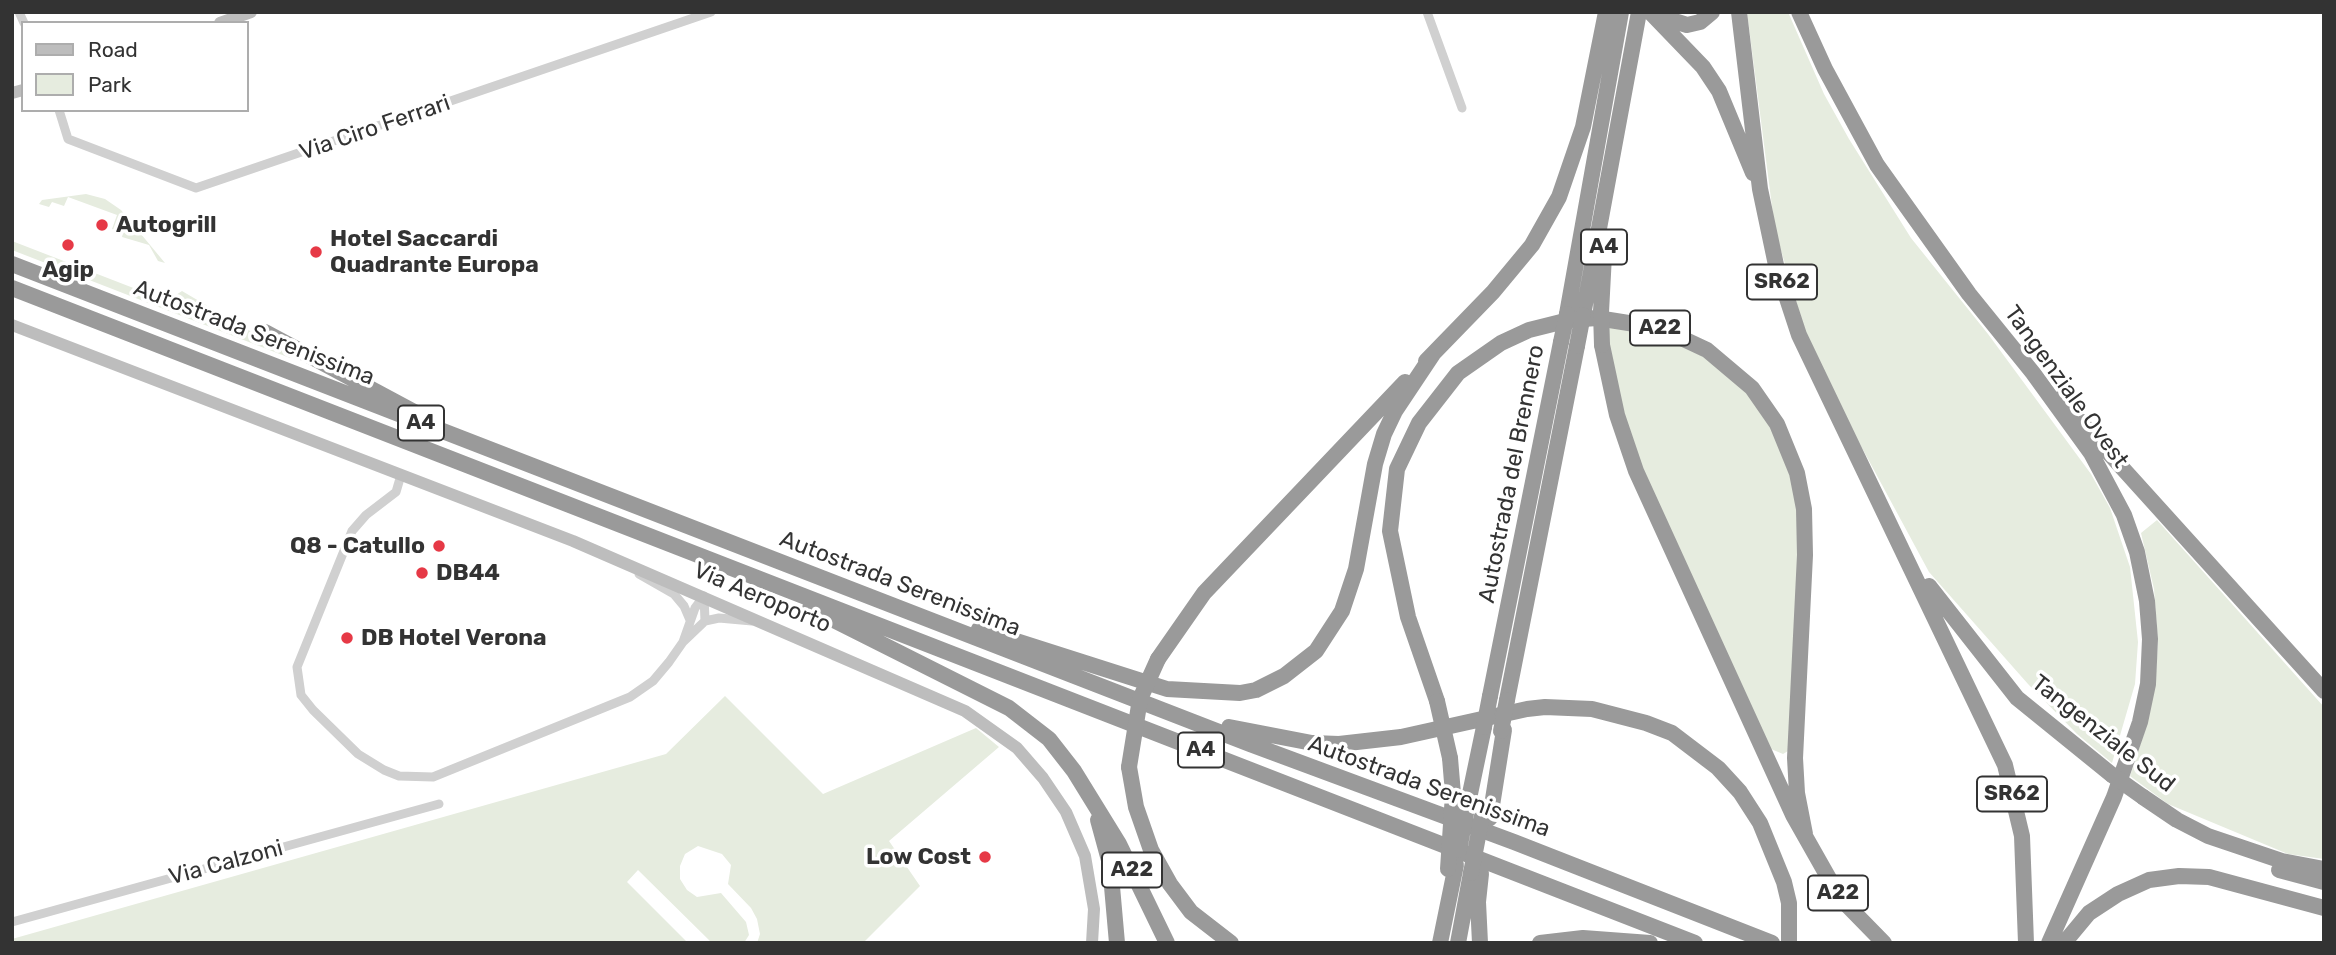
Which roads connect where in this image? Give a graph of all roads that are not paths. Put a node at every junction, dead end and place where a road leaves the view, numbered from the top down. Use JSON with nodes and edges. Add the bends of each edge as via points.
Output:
{"nodes":[{"id":1,"x":251,"y":12,"type":"edge"},
{"id":2,"x":712,"y":12,"type":"edge"},
{"id":3,"x":1427,"y":12,"type":"edge"},
{"id":4,"x":1606,"y":12,"type":"edge"},
{"id":5,"x":1621,"y":12,"type":"edge"},
{"id":6,"x":1639,"y":12,"type":"edge"},
{"id":7,"x":1712,"y":12,"type":"edge"},
{"id":8,"x":1739,"y":12,"type":"edge"},
{"id":9,"x":1799,"y":12,"type":"edge"},
{"id":10,"x":226,"y":21,"type":"edge"},
{"id":11,"x":1462,"y":108,"type":"dead end"},
{"id":12,"x":60,"y":112,"type":"edge"},
{"id":13,"x":1609,"y":182,"type":"junction"},
{"id":14,"x":1760,"y":188,"type":"junction"},
{"id":15,"x":12,"y":264,"type":"edge"},
{"id":16,"x":12,"y":288,"type":"edge"},
{"id":17,"x":1575,"y":314,"type":"junction"},
{"id":18,"x":12,"y":325,"type":"edge"},
{"id":19,"x":265,"y":332,"type":"dead end"},
{"id":20,"x":1569,"y":344,"type":"junction"},
{"id":21,"x":1602,"y":345,"type":"joint"},
{"id":22,"x":1433,"y":354,"type":"junction"},
{"id":23,"x":2033,"y":373,"type":"junction"},
{"id":24,"x":446,"y":433,"type":"junction"},
{"id":25,"x":401,"y":475,"type":"junction"},
{"id":26,"x":614,"y":558,"type":"junction"},
{"id":27,"x":708,"y":558,"type":"junction"},
{"id":28,"x":1909,"y":559,"type":"junction"},
{"id":29,"x":830,"y":582,"type":"junction"},
{"id":30,"x":704,"y":596,"type":"junction"},
{"id":31,"x":690,"y":620,"type":"junction"},
{"id":32,"x":705,"y":621,"type":"junction"},
{"id":33,"x":761,"y":621,"type":"junction"},
{"id":34,"x":683,"y":642,"type":"junction"},
{"id":35,"x":2324,"y":691,"type":"edge"},
{"id":36,"x":1162,"y":710,"type":"junction"},
{"id":37,"x":1093,"y":800,"type":"junction"},
{"id":38,"x":439,"y":804,"type":"dead end"},
{"id":39,"x":2177,"y":820,"type":"junction"},
{"id":40,"x":1805,"y":834,"type":"junction"},
{"id":41,"x":1452,"y":867,"type":"junction"},
{"id":42,"x":2324,"y":869,"type":"edge"},
{"id":43,"x":1476,"y":874,"type":"junction"},
{"id":44,"x":2324,"y":882,"type":"edge"},
{"id":45,"x":2324,"y":908,"type":"edge"},
{"id":46,"x":12,"y":922,"type":"edge"},
{"id":47,"x":1441,"y":936,"type":"edge"},
{"id":48,"x":1789,"y":939,"type":"edge"},
{"id":49,"x":1092,"y":943,"type":"edge"},
{"id":50,"x":1117,"y":943,"type":"edge"},
{"id":51,"x":1167,"y":943,"type":"edge"},
{"id":52,"x":1231,"y":943,"type":"edge"},
{"id":53,"x":1458,"y":943,"type":"edge"},
{"id":54,"x":1480,"y":943,"type":"edge"},
{"id":55,"x":1539,"y":943,"type":"edge"},
{"id":56,"x":1650,"y":943,"type":"edge"},
{"id":57,"x":1695,"y":943,"type":"edge"},
{"id":58,"x":1772,"y":943,"type":"edge"},
{"id":59,"x":1884,"y":943,"type":"edge"},
{"id":60,"x":2026,"y":943,"type":"edge"},
{"id":61,"x":2049,"y":943,"type":"edge"},
{"id":62,"x":2064,"y":943,"type":"edge"}],
"edges":[{"from":1,"to":10,"type":"street"},
{"from":2,"to":12,"type":"street","name":"Via Ciro Ferrari","via":[[196,188],[68,139]]},
{"from":3,"to":11,"type":"street"},
{"from":4,"to":22,"type":"highway","via":[[1583,127],[1559,197],[1532,245]]},
{"from":5,"to":17,"type":"highway","name":"Autostrada del Brennero"},
{"from":6,"to":13,"type":"highway","name":"Autostrada del Brennero"},
{"from":7,"to":14,"type":"highway","number":"SR62","via":[[1687,25],[1650,12],[1703,67],[1719,91]]},
{"from":8,"to":14,"type":"highway","number":"SR62"},
{"from":9,"to":23,"type":"highway","name":"Tangenziale Ovest","via":[[1877,165],[1969,294]]},
{"from":13,"to":17,"type":"highway","name":"Autostrada del Brennero"},
{"from":13,"to":21,"type":"highway","number":"A4","bridge":true},
{"from":14,"to":28,"type":"highway","number":"SR62","via":[[1776,265],[1799,335]]},
{"from":15,"to":24,"type":"highway","name":"Autostrada Serenissima","number":"A4"},
{"from":16,"to":27,"type":"highway","name":"Autostrada Serenissima","number":"A4"},
{"from":17,"to":20,"type":"highway","name":"Autostrada del Brennero","bridge":true},
{"from":18,"to":25,"type":"street","name":"Via Aeroporto"},
{"from":19,"to":24,"type":"highway","via":[[402,404]]},
{"from":20,"to":41,"type":"highway","name":"Autostrada del Brennero","bridge":true},
{"from":20,"to":43,"type":"highway","name":"Autostrada del Brennero","bridge":true},
{"from":21,"to":40,"type":"highway","number":"A22","via":[[1617,415],[1636,471]]},
{"from":22,"to":29,"type":"highway","via":[[1384,434],[1374,464],[1356,569],[1334,627],[1302,663],[1256,690],[1224,694],[1167,690]]},
{"from":22,"to":52,"type":"highway","bridge":true,"via":[[1204,593],[1158,659],[1140,699],[1129,767],[1147,839],[1170,884],[1191,912]]},
{"from":23,"to":35,"type":"highway","via":[[2074,412]]},
{"from":23,"to":61,"type":"highway","name":"Tangenziale Ovest","via":[[2091,453],[2124,515],[2147,601],[2150,639],[2148,684],[2129,760]]},
{"from":24,"to":29,"type":"highway","name":"Autostrada Serenissima","number":"A4"},
{"from":25,"to":26,"type":"street","name":"Via Aeroporto"},
{"from":25,"to":34,"type":"street","via":[[396,492],[352,531],[297,667],[301,695],[369,762],[399,776],[433,777],[630,697],[653,681]]},
{"from":26,"to":30,"type":"street","name":"Via Aeroporto"},
{"from":26,"to":31,"type":"street","via":[[674,594]]},
{"from":27,"to":37,"type":"highway","number":"A4","via":[[1009,708],[1049,739]]},
{"from":27,"to":57,"type":"highway","name":"Autostrada Serenissima","number":"A4"},
{"from":28,"to":39,"type":"highway","name":"Tangenziale Sud","bridge":true,"via":[[2017,698],[2112,775]]},
{"from":28,"to":60,"type":"highway","number":"SR62","via":[[2005,765],[2022,836]]},
{"from":29,"to":36,"type":"highway","name":"Autostrada Serenissima","number":"A4"},
{"from":30,"to":31,"type":"street"},
{"from":30,"to":32,"type":"street"},
{"from":30,"to":33,"type":"street","name":"Via Aeroporto"},
{"from":31,"to":34,"type":"street"},
{"from":32,"to":33,"type":"street"},
{"from":32,"to":34,"type":"street"},
{"from":33,"to":49,"type":"street","name":"Via Aeroporto","via":[[965,711],[1017,748],[1066,812],[1085,856],[1094,909]]},
{"from":36,"to":48,"type":"highway","via":[[1311,743],[1401,737],[1536,708],[1591,709],[1646,723],[1700,752],[1740,792],[1774,850],[1789,904]]},
{"from":36,"to":58,"type":"highway","name":"Autostrada Serenissima","number":"A4"},
{"from":37,"to":50,"type":"highway","number":"A22","via":[[1110,864]]},
{"from":37,"to":51,"type":"highway","number":"A22"},
{"from":38,"to":46,"type":"street","name":"Via Calzoni"},
{"from":39,"to":42,"type":"highway","name":"Tangenziale Sud","via":[[2244,850]]},
{"from":39,"to":44,"type":"highway","via":[[2217,846]]},
{"from":40,"to":41,"type":"highway","number":"A22","bridge":true,"via":[[1795,758],[1804,509],[1797,473],[1777,424],[1752,388],[1707,350],[1660,328],[1597,318],[1569,320],[1501,343],[1458,373],[1434,398],[1397,469],[1390,531],[1408,617],[1437,701],[1450,758]]},
{"from":40,"to":59,"type":"highway","number":"A22","via":[[1840,898]]},
{"from":41,"to":47,"type":"highway"},
{"from":43,"to":53,"type":"highway"},
{"from":43,"to":54,"type":"highway"},
{"from":45,"to":62,"type":"highway","via":[[2209,877],[2149,880],[2089,913]]},
{"from":55,"to":56,"type":"highway","via":[[1583,938]]}]}
